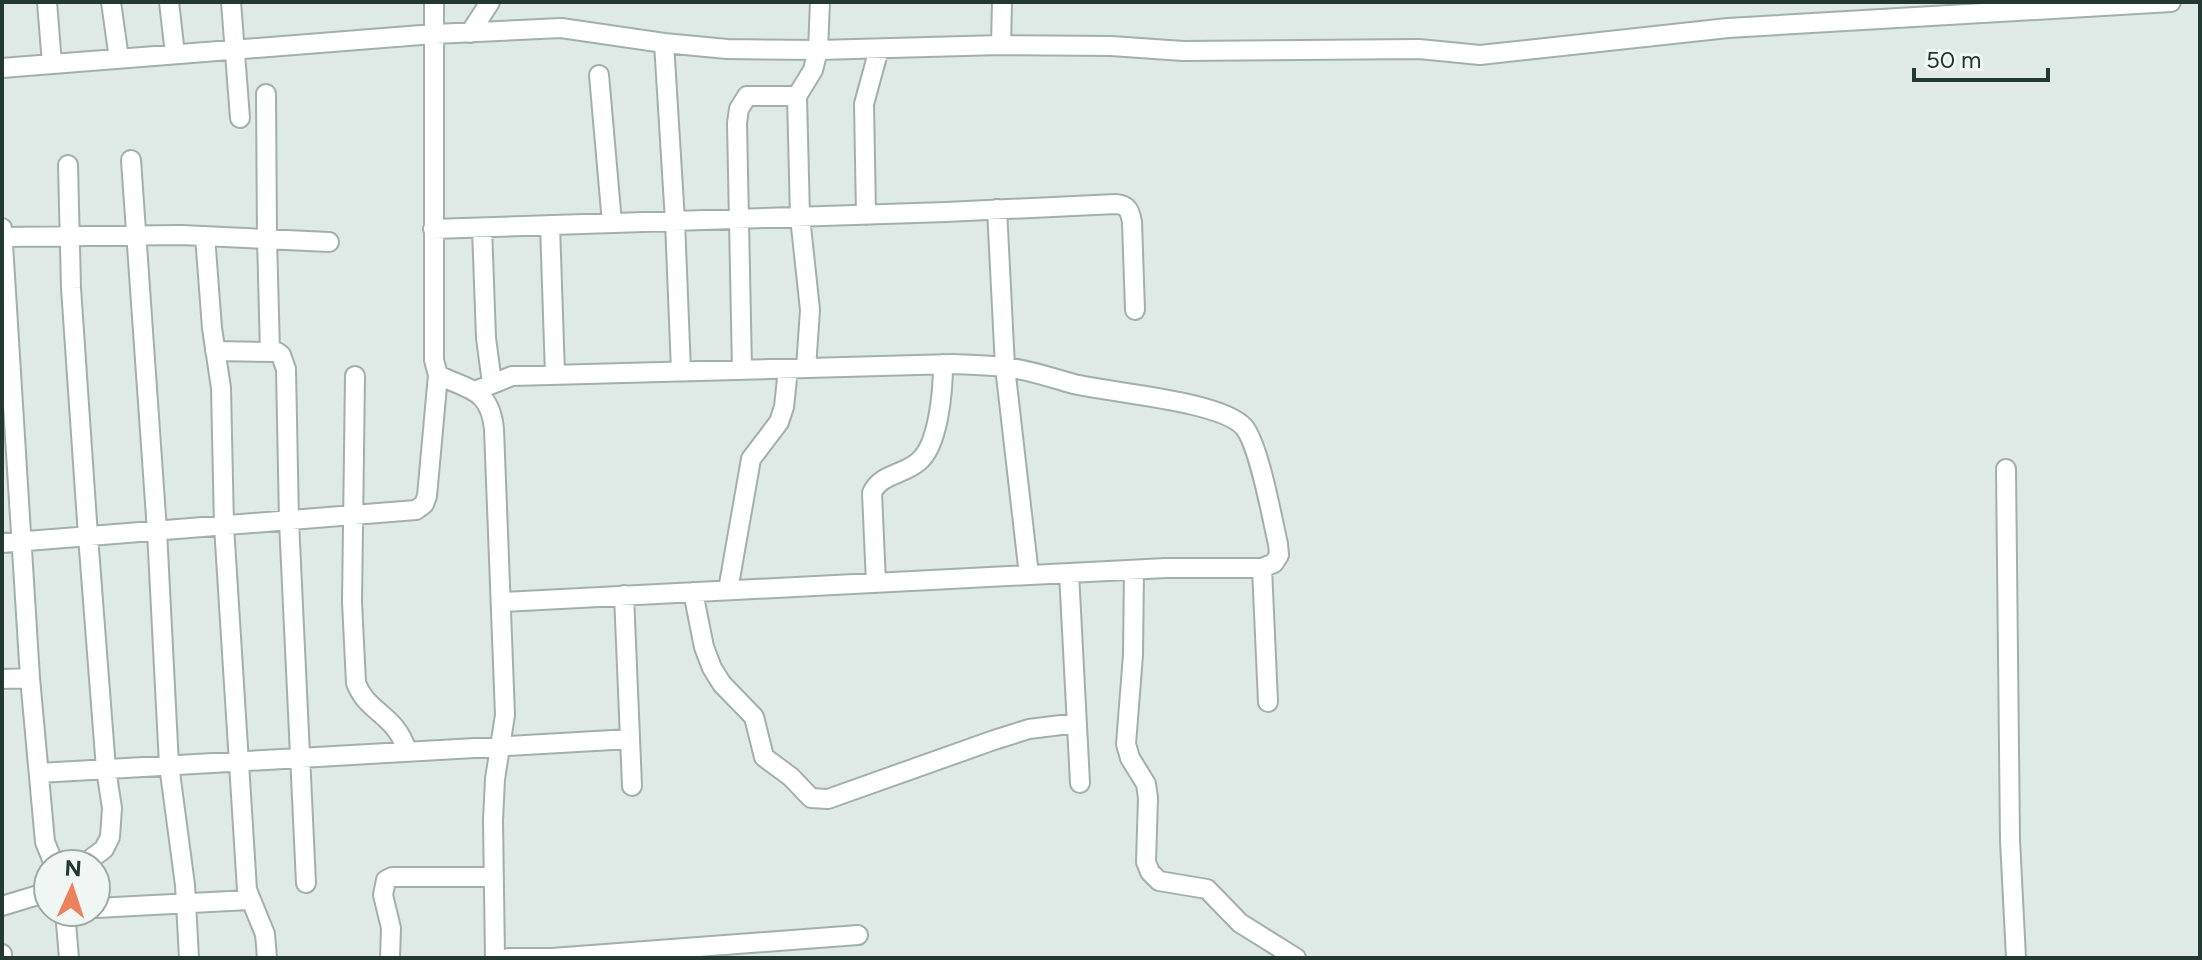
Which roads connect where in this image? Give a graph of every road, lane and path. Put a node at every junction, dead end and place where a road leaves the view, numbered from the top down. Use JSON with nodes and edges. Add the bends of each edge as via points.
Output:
{"nodes":[{"id":1,"x":47,"y":2,"type":"edge"},
{"id":2,"x":111,"y":2,"type":"edge"},
{"id":3,"x":169,"y":2,"type":"edge"},
{"id":4,"x":231,"y":2,"type":"edge"},
{"id":5,"x":434,"y":2,"type":"edge"},
{"id":6,"x":490,"y":2,"type":"edge"},
{"id":7,"x":820,"y":2,"type":"edge"},
{"id":8,"x":1002,"y":2,"type":"edge"},
{"id":9,"x":2171,"y":2,"type":"edge"},
{"id":10,"x":470,"y":33,"type":"junction"},
{"id":11,"x":434,"y":34,"type":"junction"},
{"id":12,"x":664,"y":43,"type":"junction"},
{"id":13,"x":1001,"y":45,"type":"junction"},
{"id":14,"x":879,"y":49,"type":"junction"},
{"id":15,"x":235,"y":50,"type":"junction"},
{"id":16,"x":818,"y":50,"type":"junction"},
{"id":17,"x":175,"y":54,"type":"junction"},
{"id":18,"x":119,"y":59,"type":"junction"},
{"id":19,"x":52,"y":64,"type":"junction"},
{"id":20,"x":2,"y":68,"type":"edge"},
{"id":21,"x":599,"y":75,"type":"dead end"},
{"id":22,"x":266,"y":94,"type":"dead end"},
{"id":23,"x":797,"y":96,"type":"junction"},
{"id":24,"x":240,"y":118,"type":"dead end"},
{"id":25,"x":131,"y":160,"type":"dead end"},
{"id":26,"x":68,"y":165,"type":"dead end"},
{"id":27,"x":997,"y":209,"type":"junction"},
{"id":28,"x":866,"y":215,"type":"junction"},
{"id":29,"x":800,"y":217,"type":"junction"},
{"id":30,"x":740,"y":219,"type":"junction"},
{"id":31,"x":675,"y":221,"type":"junction"},
{"id":32,"x":612,"y":223,"type":"junction"},
{"id":33,"x":550,"y":225,"type":"junction"},
{"id":34,"x":2,"y":228,"type":"edge"},
{"id":35,"x":482,"y":228,"type":"junction"},
{"id":36,"x":433,"y":229,"type":"junction"},
{"id":37,"x":69,"y":236,"type":"junction"},
{"id":38,"x":135,"y":236,"type":"junction"},
{"id":39,"x":205,"y":236,"type":"junction"},
{"id":40,"x":2,"y":237,"type":"edge"},
{"id":41,"x":267,"y":239,"type":"junction"},
{"id":42,"x":329,"y":242,"type":"dead end"},
{"id":43,"x":1135,"y":310,"type":"dead end"},
{"id":44,"x":215,"y":351,"type":"junction"},
{"id":45,"x":270,"y":351,"type":"junction"},
{"id":46,"x":943,"y":364,"type":"junction"},
{"id":47,"x":1005,"y":367,"type":"junction"},
{"id":48,"x":797,"y":368,"type":"junction"},
{"id":49,"x":742,"y":370,"type":"junction"},
{"id":50,"x":681,"y":371,"type":"junction"},
{"id":51,"x":438,"y":375,"type":"junction"},
{"id":52,"x":555,"y":375,"type":"junction"},
{"id":53,"x":355,"y":376,"type":"dead end"},
{"id":54,"x":484,"y":387,"type":"junction"},
{"id":55,"x":2006,"y":469,"type":"dead end"},
{"id":56,"x":353,"y":516,"type":"junction"},
{"id":57,"x":289,"y":521,"type":"junction"},
{"id":58,"x":224,"y":526,"type":"junction"},
{"id":59,"x":157,"y":531,"type":"junction"},
{"id":60,"x":88,"y":536,"type":"junction"},
{"id":61,"x":23,"y":541,"type":"junction"},
{"id":62,"x":2,"y":543,"type":"edge"},
{"id":63,"x":1262,"y":568,"type":"junction"},
{"id":64,"x":1134,"y":570,"type":"junction"},
{"id":65,"x":1069,"y":573,"type":"junction"},
{"id":66,"x":1029,"y":575,"type":"junction"},
{"id":67,"x":876,"y":583,"type":"junction"},
{"id":68,"x":728,"y":590,"type":"junction"},
{"id":69,"x":693,"y":592,"type":"junction"},
{"id":70,"x":624,"y":595,"type":"junction"},
{"id":71,"x":501,"y":602,"type":"junction"},
{"id":72,"x":30,"y":678,"type":"junction"},
{"id":73,"x":2,"y":679,"type":"edge"},
{"id":74,"x":1268,"y":702,"type":"dead end"},
{"id":75,"x":1077,"y":723,"type":"junction"},
{"id":76,"x":630,"y":739,"type":"junction"},
{"id":77,"x":502,"y":745,"type":"junction"},
{"id":78,"x":407,"y":751,"type":"junction"},
{"id":79,"x":302,"y":757,"type":"junction"},
{"id":80,"x":237,"y":761,"type":"junction"},
{"id":81,"x":169,"y":765,"type":"junction"},
{"id":82,"x":106,"y":769,"type":"junction"},
{"id":83,"x":39,"y":773,"type":"junction"},
{"id":84,"x":1080,"y":783,"type":"dead end"},
{"id":85,"x":632,"y":786,"type":"dead end"},
{"id":86,"x":47,"y":848,"type":"edge"},
{"id":87,"x":104,"y":848,"type":"edge"},
{"id":88,"x":493,"y":877,"type":"junction"},
{"id":89,"x":306,"y":883,"type":"dead end"},
{"id":90,"x":32,"y":897,"type":"edge"},
{"id":91,"x":249,"y":900,"type":"junction"},
{"id":92,"x":186,"y":904,"type":"junction"},
{"id":93,"x":2,"y":906,"type":"edge"},
{"id":94,"x":112,"y":907,"type":"edge"},
{"id":95,"x":66,"y":928,"type":"edge"},
{"id":96,"x":858,"y":935,"type":"dead end"},
{"id":97,"x":640,"y":955,"type":"edge"},
{"id":98,"x":69,"y":958,"type":"edge"},
{"id":99,"x":189,"y":958,"type":"edge"},
{"id":100,"x":267,"y":958,"type":"edge"},
{"id":101,"x":390,"y":958,"type":"edge"},
{"id":102,"x":495,"y":958,"type":"edge"},
{"id":103,"x":508,"y":958,"type":"edge"},
{"id":104,"x":1296,"y":958,"type":"edge"},
{"id":105,"x":2016,"y":958,"type":"edge"}],
"edges":[{"from":1,"to":19,"type":"street"},
{"from":2,"to":18,"type":"street"},
{"from":3,"to":17,"type":"street"},
{"from":4,"to":15,"type":"street"},
{"from":5,"to":11,"type":"street"},
{"from":6,"to":10,"type":"street"},
{"from":7,"to":16,"type":"street"},
{"from":8,"to":13,"type":"street"},
{"from":9,"to":13,"type":"street","via":[[1728,28],[1480,55],[1419,49],[1183,51]]},
{"from":10,"to":11,"type":"street"},
{"from":10,"to":12,"type":"street","via":[[561,28]]},
{"from":11,"to":15,"type":"street"},
{"from":11,"to":36,"type":"street"},
{"from":12,"to":16,"type":"street"},
{"from":12,"to":31,"type":"street"},
{"from":13,"to":14,"type":"street"},
{"from":14,"to":16,"type":"street"},
{"from":14,"to":28,"type":"street","via":[[864,104]]},
{"from":15,"to":17,"type":"street"},
{"from":15,"to":24,"type":"street"},
{"from":16,"to":23,"type":"street"},
{"from":17,"to":18,"type":"street"},
{"from":18,"to":19,"type":"street"},
{"from":19,"to":20,"type":"street"},
{"from":21,"to":32,"type":"street"},
{"from":22,"to":41,"type":"street"},
{"from":23,"to":29,"type":"street"},
{"from":23,"to":30,"type":"street","via":[[755,95],[742,101],[737,123]]},
{"from":25,"to":38,"type":"street"},
{"from":26,"to":37,"type":"street"},
{"from":27,"to":28,"type":"street"},
{"from":27,"to":43,"type":"street","via":[[1124,205],[1132,222]]},
{"from":27,"to":47,"type":"street"},
{"from":28,"to":29,"type":"street"},
{"from":29,"to":30,"type":"street"},
{"from":29,"to":48,"type":"street","via":[[810,310]]},
{"from":30,"to":31,"type":"street"},
{"from":30,"to":49,"type":"street"},
{"from":31,"to":32,"type":"street"},
{"from":31,"to":50,"type":"street"},
{"from":32,"to":33,"type":"street"},
{"from":33,"to":35,"type":"street"},
{"from":33,"to":52,"type":"street"},
{"from":34,"to":40,"type":"street"},
{"from":35,"to":36,"type":"street"},
{"from":35,"to":54,"type":"street"},
{"from":36,"to":51,"type":"street"},
{"from":37,"to":38,"type":"street"},
{"from":37,"to":40,"type":"street"},
{"from":37,"to":60,"type":"street"},
{"from":38,"to":39,"type":"street"},
{"from":38,"to":59,"type":"street"},
{"from":39,"to":41,"type":"street"},
{"from":39,"to":44,"type":"street"},
{"from":40,"to":61,"type":"street"},
{"from":41,"to":42,"type":"street"},
{"from":41,"to":45,"type":"street"},
{"from":44,"to":45,"type":"street"},
{"from":44,"to":58,"type":"street","via":[[221,388]]},
{"from":45,"to":57,"type":"street","via":[[281,355],[286,369]]},
{"from":46,"to":47,"type":"street"},
{"from":46,"to":48,"type":"street"},
{"from":46,"to":67,"type":"street","via":[[941,401],[926,454],[875,485],[872,493]]},
{"from":47,"to":63,"type":"street","via":[[1228,416],[1245,428],[1278,544],[1274,563]]},
{"from":47,"to":66,"type":"street"},
{"from":48,"to":49,"type":"street"},
{"from":48,"to":68,"type":"street","via":[[779,422],[751,459]]},
{"from":49,"to":50,"type":"street"},
{"from":50,"to":52,"type":"street"},
{"from":51,"to":54,"type":"street"},
{"from":51,"to":56,"type":"street","via":[[424,504],[416,510]]},
{"from":52,"to":54,"type":"street","via":[[512,376]]},
{"from":53,"to":56,"type":"street"},
{"from":54,"to":71,"type":"street","via":[[493,413]]},
{"from":55,"to":105,"type":"street"},
{"from":56,"to":57,"type":"street"},
{"from":56,"to":78,"type":"street","via":[[356,683],[368,703],[394,724]]},
{"from":57,"to":58,"type":"street"},
{"from":57,"to":79,"type":"street"},
{"from":58,"to":59,"type":"street"},
{"from":58,"to":80,"type":"street"},
{"from":59,"to":60,"type":"street"},
{"from":59,"to":81,"type":"street"},
{"from":60,"to":61,"type":"street"},
{"from":60,"to":82,"type":"street"},
{"from":61,"to":62,"type":"street"},
{"from":61,"to":72,"type":"street"},
{"from":63,"to":64,"type":"street"},
{"from":63,"to":74,"type":"street"},
{"from":64,"to":65,"type":"street"},
{"from":64,"to":104,"type":"street","via":[[1126,744],[1146,784],[1150,872],[1159,881],[1207,889],[1240,923]]},
{"from":65,"to":66,"type":"street"},
{"from":65,"to":75,"type":"street"},
{"from":66,"to":67,"type":"street"},
{"from":67,"to":68,"type":"street"},
{"from":68,"to":69,"type":"street"},
{"from":69,"to":70,"type":"street"},
{"from":69,"to":75,"type":"street","via":[[712,668],[754,717],[764,757],[811,798],[828,799],[1029,729]]},
{"from":70,"to":71,"type":"street"},
{"from":70,"to":76,"type":"street"},
{"from":71,"to":77,"type":"street"},
{"from":72,"to":73,"type":"street"},
{"from":72,"to":83,"type":"street"},
{"from":75,"to":84,"type":"street"},
{"from":76,"to":77,"type":"street"},
{"from":76,"to":85,"type":"street"},
{"from":77,"to":78,"type":"street"},
{"from":77,"to":88,"type":"street","via":[[495,779]]},
{"from":78,"to":79,"type":"street"},
{"from":79,"to":80,"type":"street"},
{"from":79,"to":89,"type":"street"},
{"from":80,"to":81,"type":"street"},
{"from":80,"to":91,"type":"street"},
{"from":81,"to":82,"type":"street"},
{"from":81,"to":92,"type":"street"},
{"from":82,"to":83,"type":"street"},
{"from":82,"to":87,"type":"street","via":[[112,808]]},
{"from":83,"to":86,"type":"street"},
{"from":88,"to":101,"type":"street","via":[[386,880]]},
{"from":88,"to":102,"type":"street"},
{"from":90,"to":93,"type":"street"},
{"from":91,"to":92,"type":"street"},
{"from":91,"to":100,"type":"street","via":[[265,934]]},
{"from":92,"to":94,"type":"street"},
{"from":92,"to":99,"type":"street"},
{"from":95,"to":98,"type":"street"},
{"from":96,"to":97,"type":"street"},
{"from":97,"to":103,"type":"street"}]}
